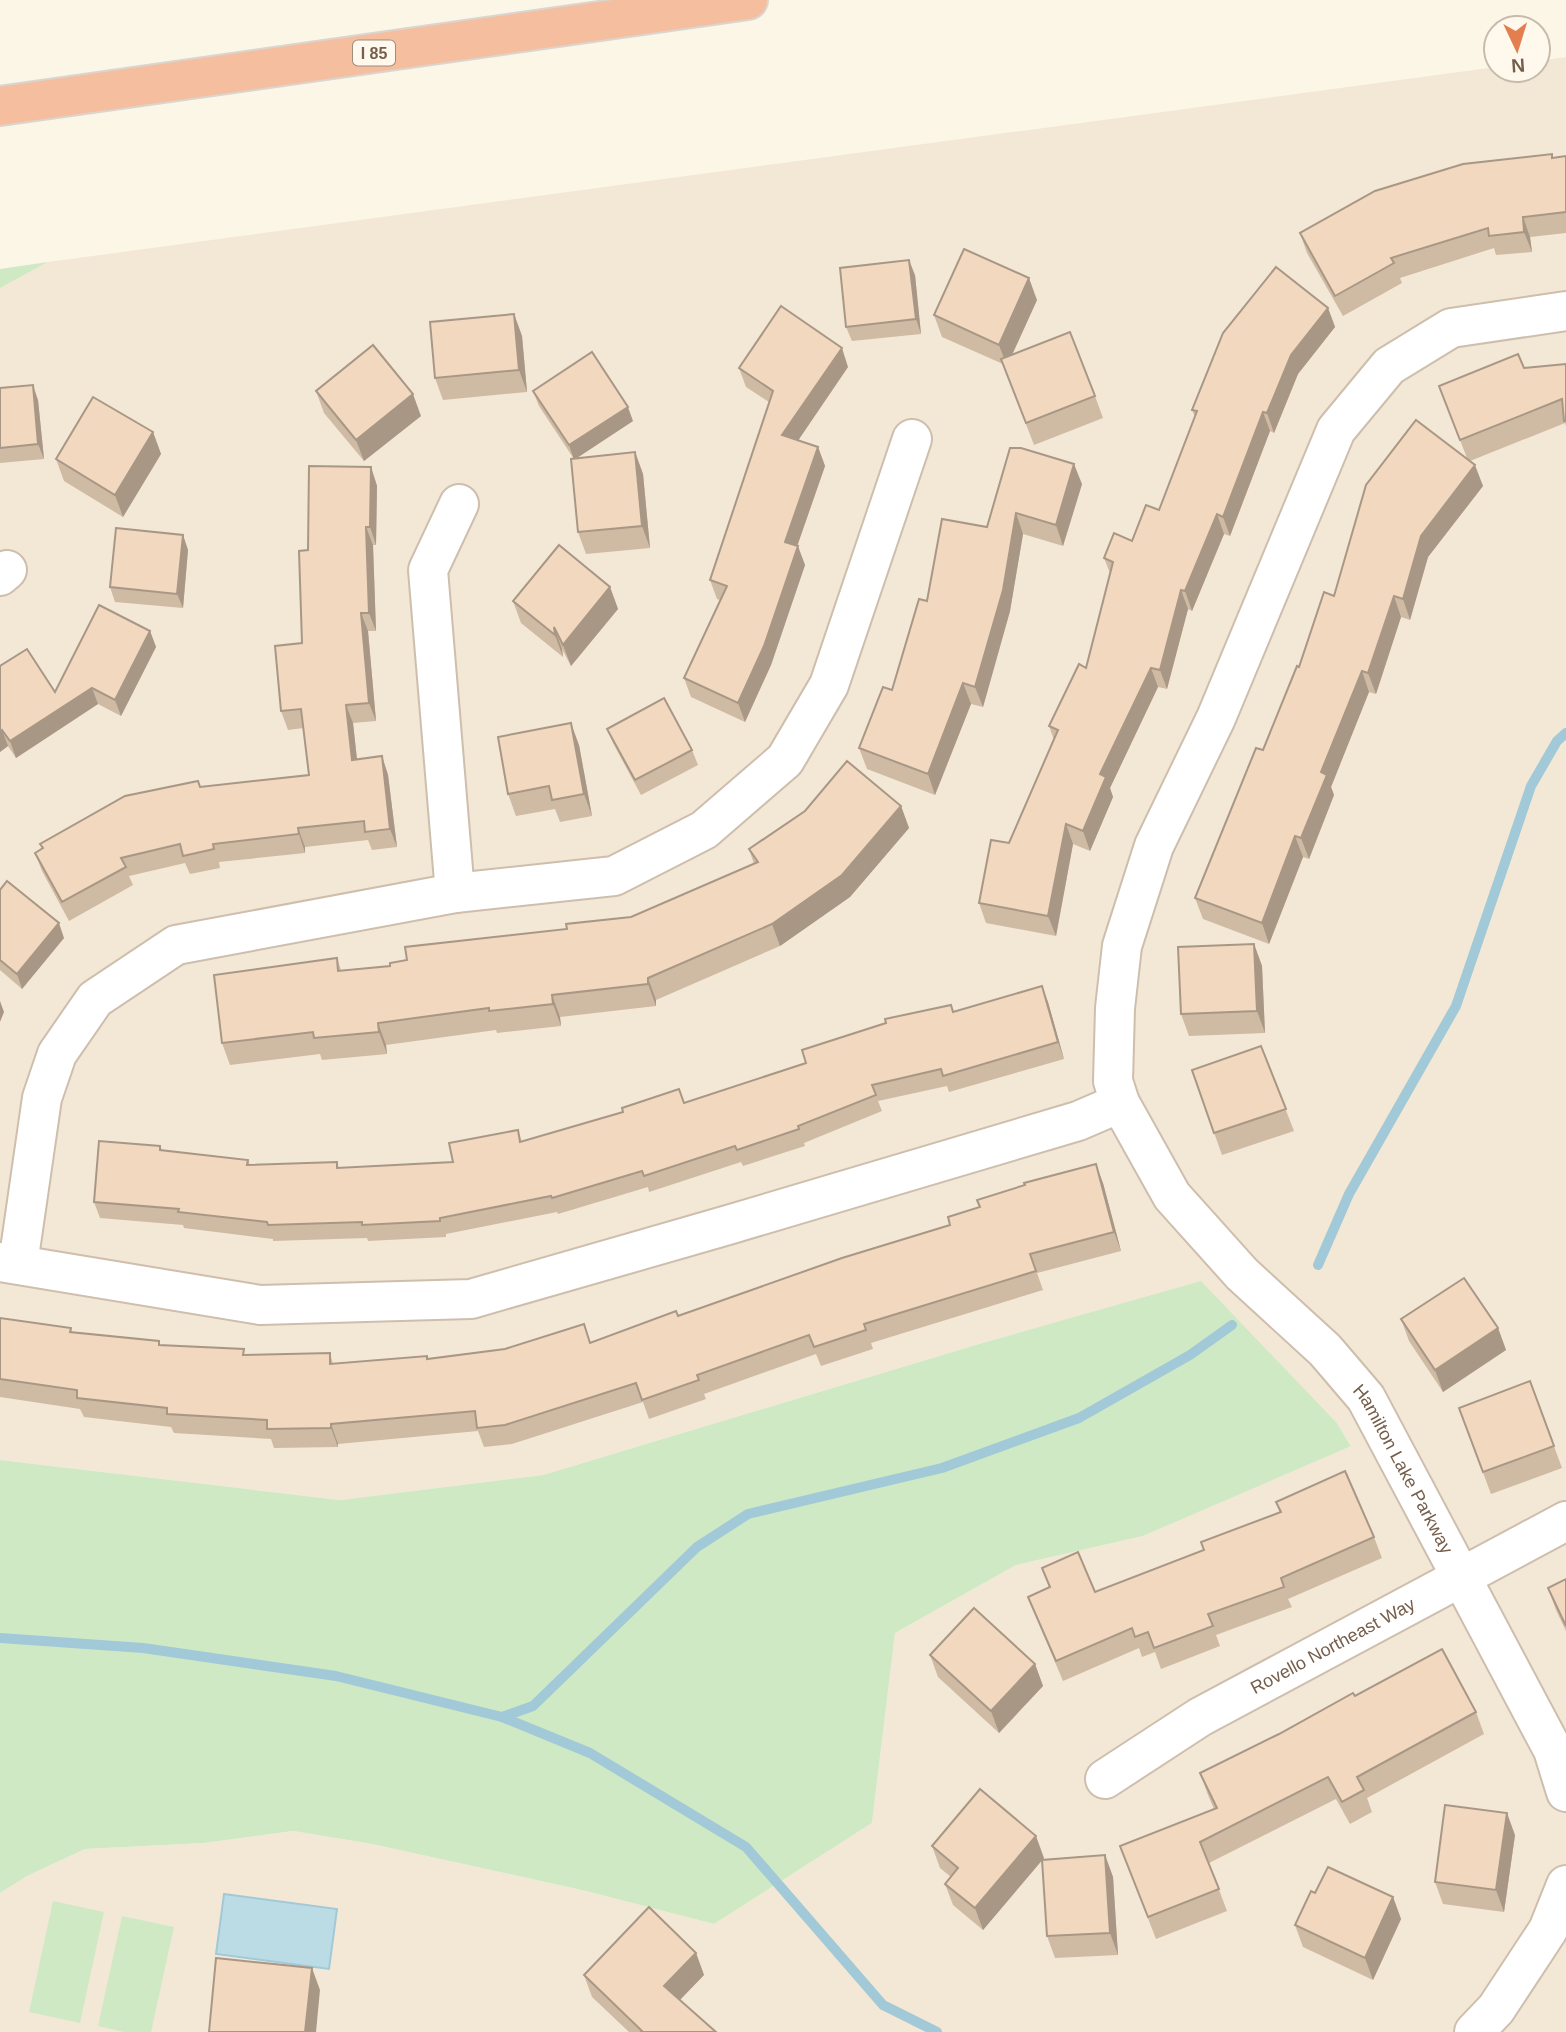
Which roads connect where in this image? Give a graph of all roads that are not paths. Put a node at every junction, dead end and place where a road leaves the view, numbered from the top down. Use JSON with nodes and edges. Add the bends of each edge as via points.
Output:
{"nodes":[{"id":1,"x":748,"y":0,"type":"edge"},
{"id":2,"x":0,"y":106,"type":"edge"},
{"id":3,"x":1566,"y":311,"type":"edge"},
{"id":4,"x":912,"y":439,"type":"dead end"},
{"id":5,"x":459,"y":504,"type":"dead end"},
{"id":6,"x":455,"y":893,"type":"junction"},
{"id":7,"x":1120,"y":1103,"type":"junction"},
{"id":8,"x":9,"y":1263,"type":"edge"},
{"id":9,"x":1566,"y":1521,"type":"edge"},
{"id":10,"x":1460,"y":1576,"type":"junction"},
{"id":11,"x":1105,"y":1779,"type":"dead end"},
{"id":12,"x":1566,"y":1792,"type":"edge"},
{"id":13,"x":1566,"y":1885,"type":"edge"},
{"id":14,"x":1474,"y":2032,"type":"edge"}],
"edges":[{"from":1,"to":2,"type":"highway","number":"I 85"},
{"from":3,"to":7,"type":"street","name":"Hamilton Lake Parkway","via":[[1451,328],[1389,366],[1336,430],[1216,718],[1154,846],[1122,946],[1113,1081]]},
{"from":4,"to":6,"type":"street","via":[[829,685],[785,760],[704,831],[614,876]]},
{"from":5,"to":6,"type":"street","via":[[428,569]]},
{"from":6,"to":8,"type":"street","via":[[176,946],[95,999],[57,1054],[42,1098]]},
{"from":7,"to":8,"type":"street","via":[[1078,1121],[471,1298],[260,1305]]},
{"from":7,"to":10,"type":"street","name":"Hamilton Lake Parkway","via":[[1172,1196],[1242,1274],[1325,1350],[1366,1398]]},
{"from":9,"to":10,"type":"street","name":"Rovello Northeast Way"},
{"from":10,"to":11,"type":"street","name":"Rovello Northeast Way","via":[[1200,1717]]},
{"from":10,"to":12,"type":"street","name":"Hamilton Lake Parkway","via":[[1553,1751]]},
{"from":13,"to":14,"type":"street","via":[[1548,1930],[1496,2009]]}]}
